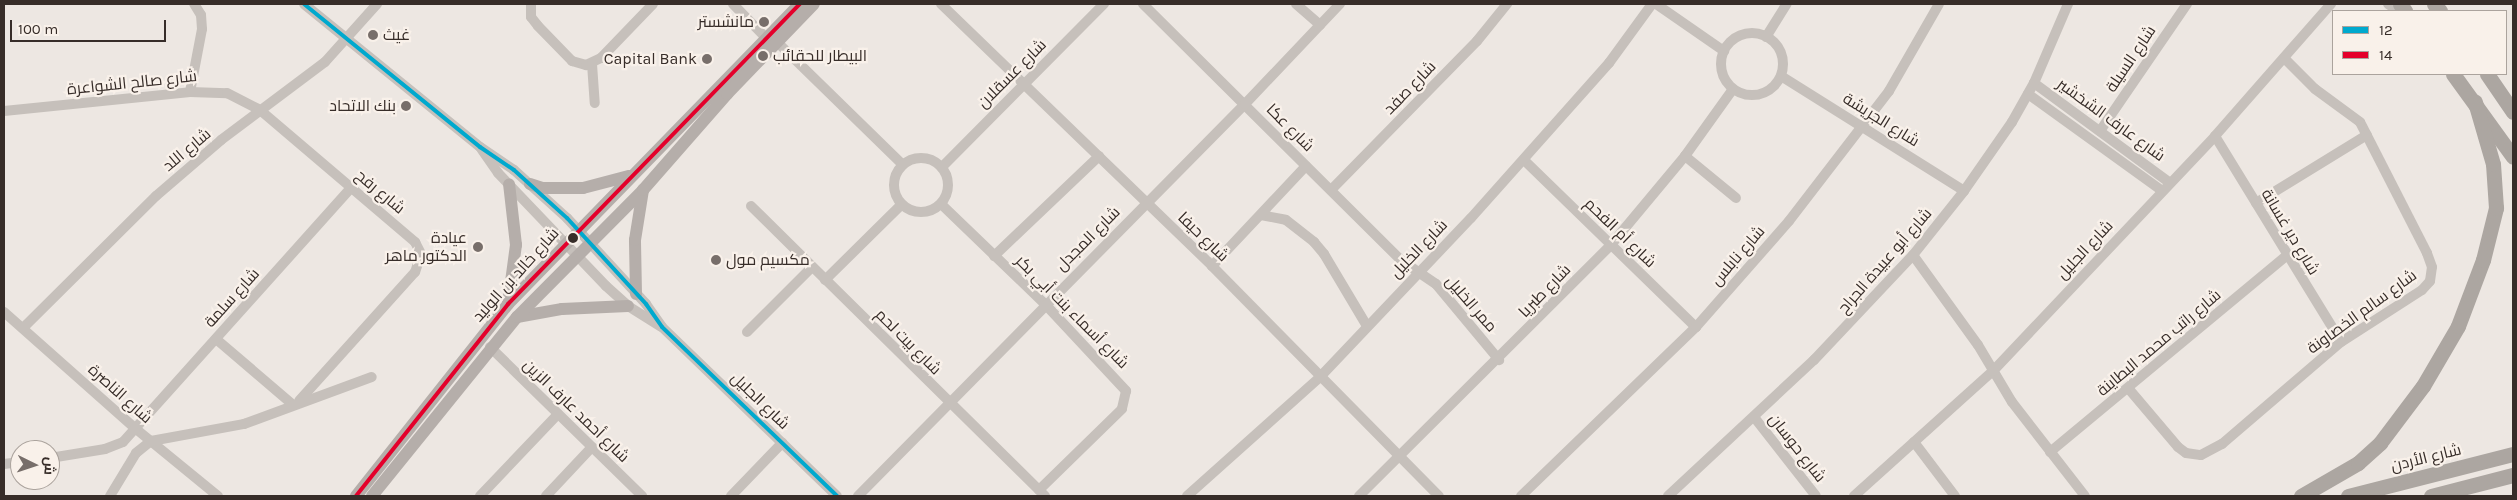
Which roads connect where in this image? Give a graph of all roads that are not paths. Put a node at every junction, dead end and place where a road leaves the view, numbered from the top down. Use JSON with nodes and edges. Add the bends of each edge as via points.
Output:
{"nodes":[{"id":1,"x":194,"y":4,"type":"edge"},
{"id":2,"x":304,"y":4,"type":"edge"},
{"id":3,"x":377,"y":4,"type":"edge"},
{"id":4,"x":531,"y":4,"type":"edge"},
{"id":5,"x":653,"y":4,"type":"edge"},
{"id":6,"x":733,"y":4,"type":"edge"},
{"id":7,"x":800,"y":4,"type":"edge"},
{"id":8,"x":814,"y":4,"type":"edge"},
{"id":9,"x":941,"y":4,"type":"edge"},
{"id":10,"x":1104,"y":4,"type":"edge"},
{"id":11,"x":1144,"y":4,"type":"edge"},
{"id":12,"x":1296,"y":4,"type":"edge"},
{"id":13,"x":1340,"y":4,"type":"edge"},
{"id":14,"x":1507,"y":4,"type":"edge"},
{"id":15,"x":1654,"y":4,"type":"edge"},
{"id":16,"x":1787,"y":4,"type":"edge"},
{"id":17,"x":1939,"y":4,"type":"edge"},
{"id":18,"x":2068,"y":4,"type":"edge"},
{"id":19,"x":2187,"y":4,"type":"edge"},
{"id":20,"x":2340,"y":4,"type":"edge"},
{"id":21,"x":2329,"y":8,"type":"edge"},
{"id":22,"x":1320,"y":25,"type":"junction"},
{"id":23,"x":1766,"y":37,"type":"junction"},
{"id":24,"x":348,"y":39,"type":"junction"},
{"id":25,"x":772,"y":40,"type":"junction"},
{"id":26,"x":1724,"y":51,"type":"junction"},
{"id":27,"x":2285,"y":59,"type":"junction"},
{"id":28,"x":592,"y":64,"type":"junction"},
{"id":29,"x":2454,"y":75,"type":"edge"},
{"id":30,"x":1781,"y":76,"type":"junction"},
{"id":31,"x":2491,"y":79,"type":"edge"},
{"id":32,"x":2034,"y":83,"type":"junction"},
{"id":33,"x":1024,"y":84,"type":"junction"},
{"id":34,"x":1733,"y":88,"type":"junction"},
{"id":35,"x":190,"y":92,"type":"junction"},
{"id":36,"x":2028,"y":94,"type":"junction"},
{"id":37,"x":2475,"y":102,"type":"junction"},
{"id":38,"x":595,"y":103,"type":"dead end"},
{"id":39,"x":1245,"y":104,"type":"junction"},
{"id":40,"x":2513,"y":105,"type":"edge"},
{"id":41,"x":260,"y":110,"type":"junction"},
{"id":42,"x":4,"y":111,"type":"edge"},
{"id":43,"x":2513,"y":112,"type":"edge"},
{"id":44,"x":1864,"y":126,"type":"junction"},
{"id":45,"x":2100,"y":131,"type":"junction"},
{"id":46,"x":2367,"y":135,"type":"junction"},
{"id":47,"x":2215,"y":136,"type":"junction"},
{"id":48,"x":480,"y":147,"type":"junction"},
{"id":49,"x":1099,"y":156,"type":"junction"},
{"id":50,"x":1685,"y":156,"type":"junction"},
{"id":51,"x":2513,"y":157,"type":"edge"},
{"id":52,"x":1524,"y":160,"type":"junction"},
{"id":53,"x":902,"y":164,"type":"junction"},
{"id":54,"x":1306,"y":166,"type":"junction"},
{"id":55,"x":942,"y":167,"type":"junction"},
{"id":56,"x":632,"y":175,"type":"junction"},
{"id":57,"x":2169,"y":182,"type":"junction"},
{"id":58,"x":510,"y":184,"type":"junction"},
{"id":59,"x":530,"y":184,"type":"junction"},
{"id":60,"x":352,"y":188,"type":"junction"},
{"id":61,"x":643,"y":190,"type":"junction"},
{"id":62,"x":1331,"y":190,"type":"junction"},
{"id":63,"x":2161,"y":190,"type":"junction"},
{"id":64,"x":1964,"y":191,"type":"junction"},
{"id":65,"x":1736,"y":198,"type":"dead end"},
{"id":66,"x":1146,"y":202,"type":"junction"},
{"id":67,"x":2256,"y":203,"type":"junction"},
{"id":68,"x":902,"y":204,"type":"junction"},
{"id":69,"x":941,"y":204,"type":"junction"},
{"id":70,"x":750,"y":206,"type":"dead end"},
{"id":71,"x":1261,"y":215,"type":"junction"},
{"id":72,"x":578,"y":230,"type":"junction"},
{"id":73,"x":565,"y":243,"type":"junction"},
{"id":74,"x":590,"y":244,"type":"junction"},
{"id":75,"x":1610,"y":246,"type":"junction"},
{"id":76,"x":1913,"y":255,"type":"junction"},
{"id":77,"x":578,"y":256,"type":"junction"},
{"id":78,"x":994,"y":256,"type":"junction"},
{"id":79,"x":2286,"y":256,"type":"junction"},
{"id":80,"x":1212,"y":266,"type":"junction"},
{"id":81,"x":812,"y":267,"type":"junction"},
{"id":82,"x":1417,"y":272,"type":"junction"},
{"id":83,"x":824,"y":280,"type":"junction"},
{"id":84,"x":636,"y":294,"type":"junction"},
{"id":85,"x":508,"y":304,"type":"junction"},
{"id":86,"x":1044,"y":304,"type":"junction"},
{"id":87,"x":628,"y":306,"type":"junction"},
{"id":88,"x":4,"y":312,"type":"edge"},
{"id":89,"x":517,"y":317,"type":"junction"},
{"id":90,"x":1367,"y":326,"type":"junction"},
{"id":91,"x":662,"y":327,"type":"junction"},
{"id":92,"x":1696,"y":327,"type":"junction"},
{"id":93,"x":23,"y":328,"type":"junction"},
{"id":94,"x":747,"y":332,"type":"dead end"},
{"id":95,"x":216,"y":339,"type":"junction"},
{"id":96,"x":2341,"y":342,"type":"junction"},
{"id":97,"x":490,"y":347,"type":"junction"},
{"id":98,"x":1499,"y":360,"type":"junction"},
{"id":99,"x":1993,"y":371,"type":"junction"},
{"id":100,"x":372,"y":377,"type":"dead end"},
{"id":101,"x":1320,"y":377,"type":"junction"},
{"id":102,"x":2128,"y":388,"type":"junction"},
{"id":103,"x":947,"y":402,"type":"junction"},
{"id":104,"x":296,"y":403,"type":"junction"},
{"id":105,"x":558,"y":414,"type":"junction"},
{"id":106,"x":1754,"y":417,"type":"junction"},
{"id":107,"x":136,"y":429,"type":"junction"},
{"id":108,"x":150,"y":441,"type":"junction"},
{"id":109,"x":1914,"y":442,"type":"junction"},
{"id":110,"x":782,"y":443,"type":"junction"},
{"id":111,"x":592,"y":447,"type":"junction"},
{"id":112,"x":2050,"y":452,"type":"junction"},
{"id":113,"x":2513,"y":454,"type":"edge"},
{"id":114,"x":60,"y":456,"type":"edge"},
{"id":115,"x":1400,"y":458,"type":"junction"},
{"id":116,"x":2513,"y":475,"type":"edge"},
{"id":117,"x":1042,"y":493,"type":"edge"},
{"id":118,"x":110,"y":496,"type":"edge"},
{"id":119,"x":218,"y":496,"type":"edge"},
{"id":120,"x":356,"y":496,"type":"edge"},
{"id":121,"x":372,"y":496,"type":"edge"},
{"id":122,"x":480,"y":496,"type":"edge"},
{"id":123,"x":546,"y":496,"type":"edge"},
{"id":124,"x":642,"y":496,"type":"edge"},
{"id":125,"x":731,"y":496,"type":"edge"},
{"id":126,"x":836,"y":496,"type":"edge"},
{"id":127,"x":858,"y":496,"type":"edge"},
{"id":128,"x":1187,"y":496,"type":"edge"},
{"id":129,"x":1359,"y":496,"type":"edge"},
{"id":130,"x":1439,"y":496,"type":"edge"},
{"id":131,"x":1521,"y":496,"type":"edge"},
{"id":132,"x":1668,"y":496,"type":"edge"},
{"id":133,"x":1816,"y":496,"type":"edge"},
{"id":134,"x":1854,"y":496,"type":"edge"},
{"id":135,"x":1955,"y":496,"type":"edge"},
{"id":136,"x":2085,"y":496,"type":"edge"},
{"id":137,"x":2302,"y":496,"type":"edge"},
{"id":138,"x":2348,"y":496,"type":"edge"},
{"id":139,"x":2431,"y":496,"type":"edge"}],
"edges":[{"from":1,"to":35,"type":"street","via":[[202,15],[202,29]]},
{"from":2,"to":24,"type":"street"},
{"from":3,"to":24,"type":"street","name":"شارع اللد"},
{"from":4,"to":28,"type":"street","via":[[531,17],[565,55],[579,64]]},
{"from":5,"to":28,"type":"street"},
{"from":6,"to":25,"type":"street"},
{"from":7,"to":25,"type":"main road","name":"شارع خالد بن الوليد"},
{"from":8,"to":25,"type":"main road","name":"شارع خالد بن الوليد"},
{"from":9,"to":33,"type":"street","name":"شارع حيفا"},
{"from":10,"to":33,"type":"street","name":"شارع عسقلان"},
{"from":11,"to":39,"type":"street","name":"شارع عكا"},
{"from":12,"to":22,"type":"street"},
{"from":13,"to":22,"type":"street","name":"شارع المجدل"},
{"from":14,"to":62,"type":"street","name":"شارع صفد","via":[[1477,41]]},
{"from":15,"to":26,"type":"street"},
{"from":15,"to":52,"type":"street","name":"شارع الخليل","via":[[1609,63]]},
{"from":16,"to":23,"type":"street"},
{"from":17,"to":44,"type":"street","name":"شارع نابلس","via":[[1889,91]]},
{"from":18,"to":32,"type":"street","name":"شارع أبو عبيدة الجراح"},
{"from":19,"to":45,"type":"street","name":"شارع السيلة"},
{"from":20,"to":21,"type":"street","name":"شارع الجليل"},
{"from":21,"to":27,"type":"street","name":"شارع الجليل"},
{"from":22,"to":39,"type":"street","name":"شارع المجدل"},
{"from":23,"to":26,"type":"street","via":[[1742,35]]},
{"from":23,"to":30,"type":"street","via":[[1781,53]]},
{"from":24,"to":41,"type":"street","name":"شارع اللد","via":[[325,62]]},
{"from":24,"to":48,"type":"street"},
{"from":25,"to":53,"type":"street"},
{"from":25,"to":56,"type":"main road","name":"شارع خالد بن الوليد"},
{"from":25,"to":61,"type":"main road","name":"شارع خالد بن الوليد"},
{"from":26,"to":34,"type":"street","via":[[1722,71]]},
{"from":27,"to":46,"type":"street","name":"شارع سالم الخصاونة","via":[[2315,89],[2353,114]]},
{"from":27,"to":47,"type":"street","name":"شارع الجليل"},
{"from":28,"to":38,"type":"street"},
{"from":29,"to":37,"type":"highway"},
{"from":30,"to":34,"type":"street","via":[[1769,90],[1760,94],[1751,95]]},
{"from":30,"to":44,"type":"street","name":"شارع الجريشة"},
{"from":31,"to":40,"type":"highway"},
{"from":31,"to":43,"type":"highway"},
{"from":32,"to":36,"type":"street","name":"شارع أبو عبيدة الجراح"},
{"from":32,"to":45,"type":"street","name":"شارع عارف الشخشير"},
{"from":33,"to":49,"type":"street","name":"شارع حيفا"},
{"from":33,"to":55,"type":"street","name":"شارع عسقلان"},
{"from":34,"to":50,"type":"street","name":"شارع طبريا"},
{"from":35,"to":41,"type":"street","name":"شارع صالح الشواعرة","via":[[227,93]]},
{"from":35,"to":42,"type":"street","name":"شارع صالح الشواعرة"},
{"from":36,"to":63,"type":"street","name":"شارع عارف الشخشير"},
{"from":36,"to":64,"type":"street","name":"شارع أبو عبيدة الجراح"},
{"from":37,"to":51,"type":"highway"},
{"from":37,"to":137,"type":"highway","via":[[2493,164],[2496,208],[2483,260],[2458,326],[2423,386],[2380,443],[2358,463]]},
{"from":39,"to":54,"type":"street","name":"شارع عكا"},
{"from":39,"to":66,"type":"street","name":"شارع المجدل"},
{"from":41,"to":60,"type":"street","name":"شارع رفح"},
{"from":41,"to":93,"type":"street","name":"شارع اللد","via":[[145,206]]},
{"from":44,"to":64,"type":"street","name":"شارع الجريشة"},
{"from":44,"to":92,"type":"street","name":"شارع نابلس","via":[[1788,221]]},
{"from":45,"to":57,"type":"street","name":"شارع عارف الشخشير"},
{"from":46,"to":67,"type":"street"},
{"from":46,"to":96,"type":"street","name":"شارع سالم الخصاونة","via":[[2428,252],[2432,272],[2426,287]]},
{"from":47,"to":57,"type":"street","name":"شارع الجليل"},
{"from":47,"to":67,"type":"street","name":"شارع دير غسانة"},
{"from":48,"to":58,"type":"street","name":"شارع الجليل"},
{"from":48,"to":59,"type":"street","name":"شارع الجليل"},
{"from":49,"to":66,"type":"street","name":"شارع حيفا"},
{"from":49,"to":78,"type":"street"},
{"from":50,"to":65,"type":"street"},
{"from":50,"to":75,"type":"street","name":"شارع طبريا"},
{"from":52,"to":75,"type":"street","name":"شارع أم الفحم"},
{"from":52,"to":82,"type":"street","name":"شارع الخليل"},
{"from":53,"to":55,"type":"street","via":[[923,157]]},
{"from":53,"to":68,"type":"street","via":[[894,184]]},
{"from":54,"to":62,"type":"street","name":"شارع عكا"},
{"from":54,"to":71,"type":"street"},
{"from":55,"to":69,"type":"street","via":[[949,186]]},
{"from":56,"to":59,"type":"main road","via":[[583,188],[542,188]]},
{"from":56,"to":72,"type":"main road","name":"شارع خالد بن الوليد"},
{"from":57,"to":63,"type":"street","name":"شارع الجليل"},
{"from":58,"to":73,"type":"street","name":"شارع الجليل"},
{"from":58,"to":85,"type":"main road","via":[[516,245]]},
{"from":59,"to":72,"type":"street","name":"شارع الجليل"},
{"from":60,"to":95,"type":"street","name":"شارع سلمة"},
{"from":60,"to":104,"type":"street","name":"شارع رفح","via":[[415,242],[421,260],[408,281]]},
{"from":61,"to":74,"type":"main road","name":"شارع خالد بن الوليد"},
{"from":61,"to":84,"type":"main road","via":[[635,240]]},
{"from":62,"to":82,"type":"street","name":"شارع عكا"},
{"from":63,"to":99,"type":"street","name":"شارع الجليل"},
{"from":64,"to":76,"type":"street","name":"شارع أبو عبيدة الجراح"},
{"from":66,"to":80,"type":"street","name":"شارع حيفا"},
{"from":66,"to":86,"type":"street","name":"شارع المجدل"},
{"from":67,"to":79,"type":"street","name":"شارع دير غسانة"},
{"from":68,"to":69,"type":"street","via":[[908,209],[926,212]]},
{"from":68,"to":83,"type":"street"},
{"from":69,"to":78,"type":"street","name":"شارع أسماء بنت أبي بكر"},
{"from":70,"to":81,"type":"street","name":"شارع بيت لحم"},
{"from":71,"to":80,"type":"street"},
{"from":71,"to":90,"type":"street","via":[[1286,220],[1314,242]]},
{"from":72,"to":73,"type":"main road","name":"شارع خالد بن الوليد"},
{"from":72,"to":74,"type":"street","name":"شارع الجليل"},
{"from":73,"to":77,"type":"street","name":"شارع الجليل"},
{"from":73,"to":85,"type":"main road","name":"شارع خالد بن الوليد"},
{"from":74,"to":77,"type":"main road","name":"شارع خالد بن الوليد"},
{"from":74,"to":84,"type":"street","name":"شارع الجليل"},
{"from":75,"to":92,"type":"street","name":"شارع أم الفحم"},
{"from":75,"to":98,"type":"street","name":"شارع طبريا"},
{"from":76,"to":99,"type":"street"},
{"from":76,"to":106,"type":"street","name":"شارع أبو عبيدة الجراح","via":[[1849,325]]},
{"from":77,"to":87,"type":"street","name":"شارع الجليل"},
{"from":77,"to":89,"type":"main road","name":"شارع خالد بن الوليد"},
{"from":78,"to":86,"type":"street","name":"شارع أسماء بنت أبي بكر"},
{"from":79,"to":96,"type":"street","name":"شارع دير غسانة"},
{"from":79,"to":102,"type":"street","name":"شارع راتب محمد البطاينة"},
{"from":80,"to":101,"type":"street","name":"شارع حيفا"},
{"from":81,"to":83,"type":"street","name":"شارع بيت لحم"},
{"from":81,"to":94,"type":"street"},
{"from":82,"to":90,"type":"street","name":"شارع الخليل"},
{"from":82,"to":98,"type":"street","name":"ممر الخليل","via":[[1436,284]]},
{"from":83,"to":103,"type":"street","name":"شارع بيت لحم"},
{"from":84,"to":91,"type":"street","name":"شارع الجليل"},
{"from":85,"to":120,"type":"main road","name":"شارع خالد بن الوليد"},
{"from":86,"to":103,"type":"street","name":"شارع المجدل"},
{"from":86,"to":117,"type":"street","name":"شارع أسماء بنت أبي بكر","via":[[1126,391],[1122,409]]},
{"from":87,"to":89,"type":"main road","via":[[562,309]]},
{"from":87,"to":91,"type":"street","name":"شارع الجليل"},
{"from":88,"to":93,"type":"street","name":"شارع الناصرة"},
{"from":89,"to":97,"type":"main road","name":"شارع خالد بن الوليد"},
{"from":90,"to":101,"type":"street","name":"شارع الخليل"},
{"from":91,"to":110,"type":"street","name":"شارع الجليل"},
{"from":92,"to":131,"type":"street","name":"شارع نابلس"},
{"from":93,"to":107,"type":"street","name":"شارع الناصرة"},
{"from":95,"to":104,"type":"street"},
{"from":95,"to":107,"type":"street","name":"شارع سلمة"},
{"from":96,"to":102,"type":"street","name":"شارع سالم الخصاونة","via":[[2222,444],[2201,456],[2186,453],[2178,446]]},
{"from":97,"to":105,"type":"street","name":"شارع أحمد عارف الزين"},
{"from":97,"to":121,"type":"main road","name":"شارع خالد بن الوليد"},
{"from":98,"to":115,"type":"street","name":"شارع طبريا"},
{"from":99,"to":109,"type":"street","name":"شارع الجليل"},
{"from":99,"to":112,"type":"street"},
{"from":100,"to":104,"type":"street"},
{"from":101,"to":115,"type":"street","name":"شارع حيفا"},
{"from":101,"to":128,"type":"street","name":"شارع الخليل"},
{"from":102,"to":112,"type":"street","name":"شارع راتب محمد البطاينة"},
{"from":103,"to":117,"type":"street","name":"شارع بيت لحم"},
{"from":103,"to":127,"type":"street","name":"شارع المجدل"},
{"from":104,"to":108,"type":"street","via":[[228,429]]},
{"from":105,"to":111,"type":"street","name":"شارع أحمد عارف الزين"},
{"from":105,"to":122,"type":"street"},
{"from":106,"to":132,"type":"street","name":"شارع أبو عبيدة الجراح"},
{"from":106,"to":133,"type":"street","name":"شارع حوسان"},
{"from":107,"to":108,"type":"street","name":"شارع الناصرة"},
{"from":107,"to":114,"type":"street","name":"شارع سلمة","via":[[123,442],[110,448]]},
{"from":108,"to":118,"type":"street","via":[[136,453]]},
{"from":108,"to":119,"type":"street","name":"شارع الناصرة"},
{"from":109,"to":134,"type":"street","name":"شارع الجليل"},
{"from":109,"to":135,"type":"street"},
{"from":110,"to":125,"type":"street"},
{"from":110,"to":126,"type":"street","name":"شارع الجليل"},
{"from":111,"to":123,"type":"street"},
{"from":111,"to":124,"type":"street","name":"شارع أحمد عارف الزين"},
{"from":112,"to":136,"type":"street"},
{"from":113,"to":138,"type":"highway","name":"شارع الأردن"},
{"from":115,"to":129,"type":"street","name":"شارع طبريا"},
{"from":115,"to":130,"type":"street","name":"شارع حيفا"},
{"from":116,"to":139,"type":"highway"}]}
